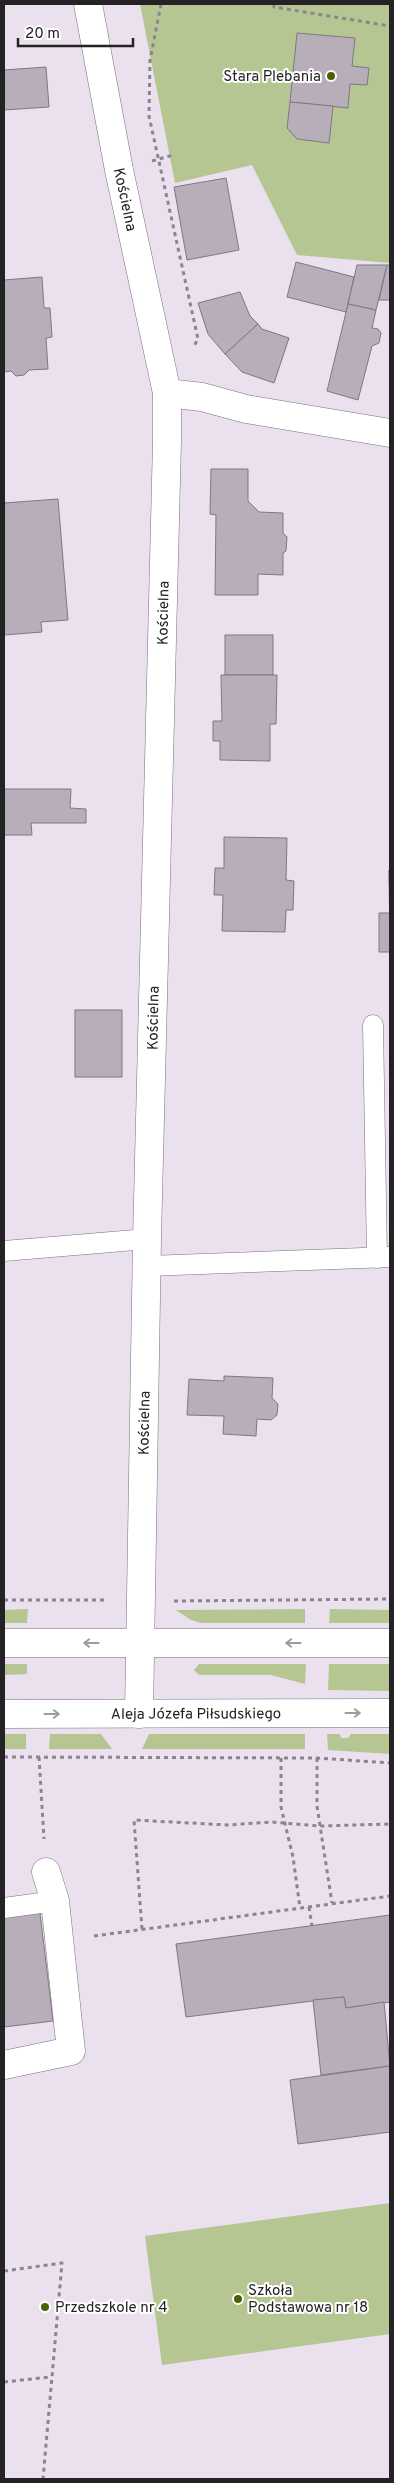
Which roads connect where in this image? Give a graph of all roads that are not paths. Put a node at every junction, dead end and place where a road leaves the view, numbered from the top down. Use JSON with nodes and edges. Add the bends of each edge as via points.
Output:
{"nodes":[{"id":1,"x":88,"y":4,"type":"edge"},
{"id":2,"x":167,"y":393,"type":"junction"},
{"id":3,"x":390,"y":433,"type":"edge"},
{"id":4,"x":373,"y":1025,"type":"dead end"},
{"id":5,"x":148,"y":1239,"type":"junction"},
{"id":6,"x":4,"y":1251,"type":"edge"},
{"id":7,"x":383,"y":1258,"type":"edge"},
{"id":8,"x":147,"y":1266,"type":"junction"},
{"id":9,"x":4,"y":1643,"type":"edge"},
{"id":10,"x":140,"y":1643,"type":"junction"},
{"id":11,"x":390,"y":1643,"type":"edge"},
{"id":12,"x":390,"y":1713,"type":"edge"},
{"id":13,"x":4,"y":1714,"type":"edge"},
{"id":14,"x":140,"y":1714,"type":"junction"},
{"id":15,"x":46,"y":1872,"type":"dead end"},
{"id":16,"x":55,"y":1901,"type":"junction"},
{"id":17,"x":4,"y":1908,"type":"edge"},
{"id":18,"x":4,"y":2065,"type":"edge"}],
"edges":[{"from":1,"to":2,"type":"street","name":"Kościelna","via":[[119,170]]},
{"from":2,"to":3,"type":"street"},
{"from":2,"to":5,"type":"street","name":"Kościelna"},
{"from":4,"to":7,"type":"lane"},
{"from":5,"to":6,"type":"lane"},
{"from":5,"to":8,"type":"street","name":"Kościelna"},
{"from":7,"to":8,"type":"lane"},
{"from":8,"to":10,"type":"street","name":"Kościelna"},
{"from":10,"to":9,"type":"street","one_way":true},
{"from":11,"to":10,"type":"street","one_way":true},
{"from":10,"to":14,"type":"street","name":"Kościelna"},
{"from":14,"to":12,"type":"street","name":"Aleja Józefa Piłsudskiego","one_way":true},
{"from":13,"to":14,"type":"street","name":"Aleja Józefa Piłsudskiego","one_way":true},
{"from":15,"to":16,"type":"street"},
{"from":16,"to":17,"type":"lane"},
{"from":16,"to":18,"type":"street","via":[[71,2051]]}]}
